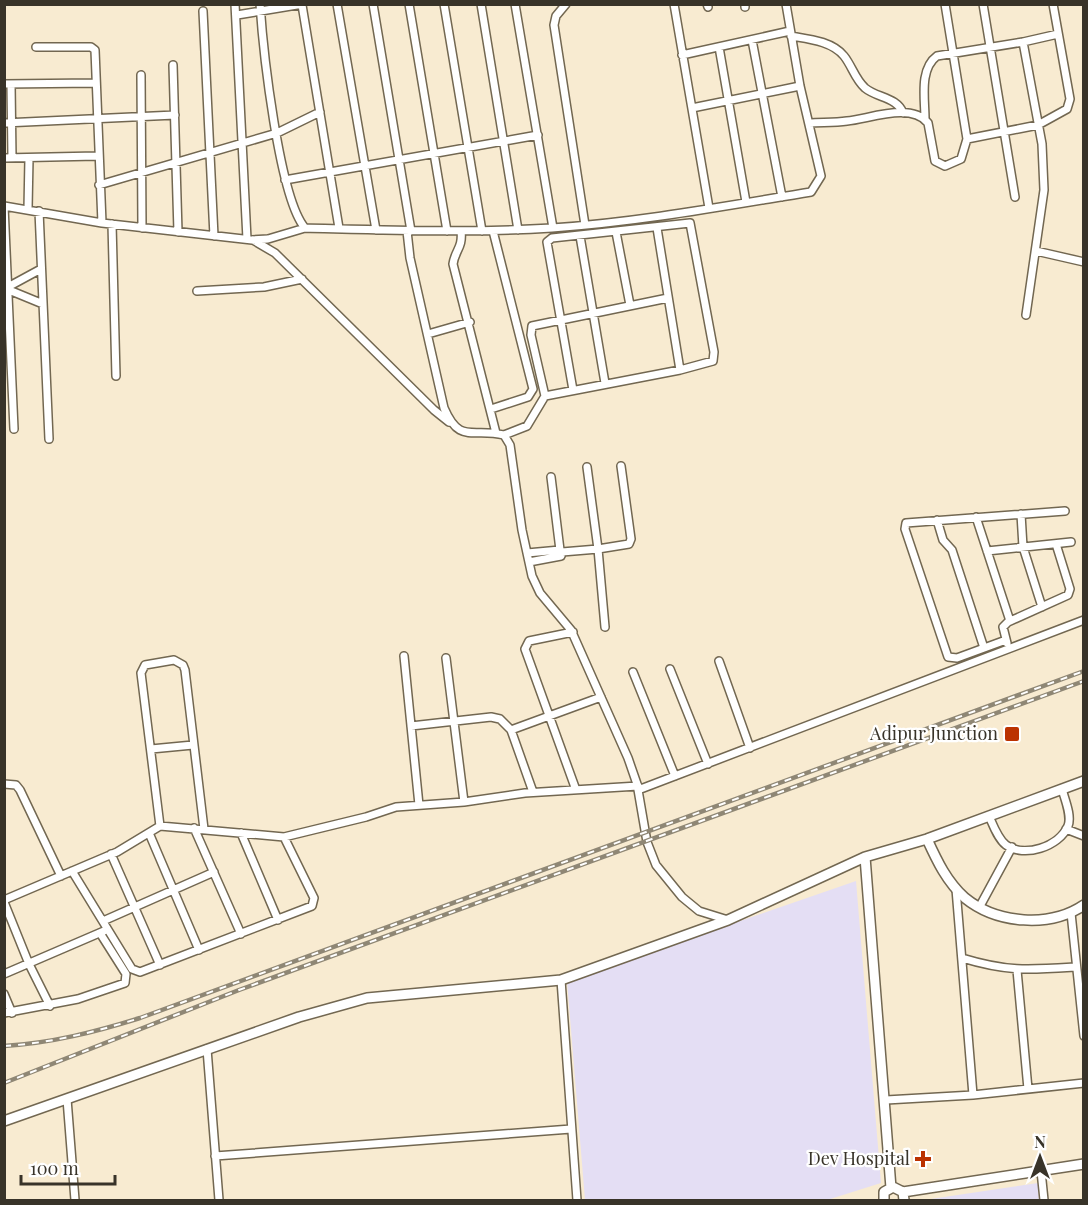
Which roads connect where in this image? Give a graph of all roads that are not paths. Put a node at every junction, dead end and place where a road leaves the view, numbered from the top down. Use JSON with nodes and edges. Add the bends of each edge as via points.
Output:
{"nodes":[{"id":1,"x":236,"y":4,"type":"edge"},
{"id":2,"x":337,"y":4,"type":"edge"},
{"id":3,"x":373,"y":4,"type":"edge"},
{"id":4,"x":409,"y":4,"type":"edge"},
{"id":5,"x":444,"y":4,"type":"edge"},
{"id":6,"x":481,"y":4,"type":"edge"},
{"id":7,"x":515,"y":4,"type":"edge"},
{"id":8,"x":566,"y":4,"type":"edge"},
{"id":9,"x":674,"y":4,"type":"edge"},
{"id":10,"x":786,"y":4,"type":"edge"},
{"id":11,"x":945,"y":4,"type":"edge"},
{"id":12,"x":983,"y":4,"type":"edge"},
{"id":13,"x":1053,"y":4,"type":"edge"},
{"id":14,"x":299,"y":5,"type":"edge"},
{"id":15,"x":260,"y":8,"type":"edge"},
{"id":16,"x":203,"y":11,"type":"dead end"},
{"id":17,"x":237,"y":15,"type":"junction"},
{"id":18,"x":791,"y":34,"type":"junction"},
{"id":19,"x":1058,"y":34,"type":"junction"},
{"id":20,"x":752,"y":40,"type":"junction"},
{"id":21,"x":1023,"y":42,"type":"junction"},
{"id":22,"x":36,"y":47,"type":"dead end"},
{"id":23,"x":719,"y":47,"type":"junction"},
{"id":24,"x":990,"y":47,"type":"junction"},
{"id":25,"x":954,"y":54,"type":"junction"},
{"id":26,"x":682,"y":55,"type":"junction"},
{"id":27,"x":173,"y":65,"type":"dead end"},
{"id":28,"x":141,"y":75,"type":"dead end"},
{"id":29,"x":95,"y":83,"type":"junction"},
{"id":30,"x":8,"y":84,"type":"edge"},
{"id":31,"x":801,"y":86,"type":"junction"},
{"id":32,"x":762,"y":94,"type":"junction"},
{"id":33,"x":727,"y":101,"type":"junction"},
{"id":34,"x":692,"y":108,"type":"junction"},
{"id":35,"x":320,"y":112,"type":"junction"},
{"id":36,"x":903,"y":113,"type":"junction"},
{"id":37,"x":174,"y":115,"type":"junction"},
{"id":38,"x":142,"y":116,"type":"junction"},
{"id":39,"x":96,"y":119,"type":"junction"},
{"id":40,"x":925,"y":119,"type":"junction"},
{"id":41,"x":8,"y":123,"type":"edge"},
{"id":42,"x":809,"y":123,"type":"junction"},
{"id":43,"x":1038,"y":125,"type":"junction"},
{"id":44,"x":277,"y":132,"type":"junction"},
{"id":45,"x":1004,"y":134,"type":"junction"},
{"id":46,"x":538,"y":135,"type":"junction"},
{"id":47,"x":968,"y":139,"type":"junction"},
{"id":48,"x":244,"y":142,"type":"junction"},
{"id":49,"x":503,"y":142,"type":"junction"},
{"id":50,"x":469,"y":147,"type":"junction"},
{"id":51,"x":211,"y":153,"type":"junction"},
{"id":52,"x":435,"y":153,"type":"junction"},
{"id":53,"x":97,"y":156,"type":"junction"},
{"id":54,"x":8,"y":158,"type":"edge"},
{"id":55,"x":29,"y":158,"type":"junction"},
{"id":56,"x":399,"y":159,"type":"junction"},
{"id":57,"x":176,"y":163,"type":"junction"},
{"id":58,"x":364,"y":166,"type":"junction"},
{"id":59,"x":142,"y":172,"type":"junction"},
{"id":60,"x":330,"y":172,"type":"junction"},
{"id":61,"x":285,"y":180,"type":"junction"},
{"id":62,"x":99,"y":185,"type":"junction"},
{"id":63,"x":782,"y":197,"type":"junction"},
{"id":64,"x":1014,"y":197,"type":"dead end"},
{"id":65,"x":746,"y":201,"type":"junction"},
{"id":66,"x":709,"y":208,"type":"junction"},
{"id":67,"x":28,"y":209,"type":"junction"},
{"id":68,"x":39,"y":211,"type":"junction"},
{"id":69,"x":102,"y":223,"type":"junction"},
{"id":70,"x":112,"y":224,"type":"junction"},
{"id":71,"x":585,"y":225,"type":"junction"},
{"id":72,"x":142,"y":228,"type":"junction"},
{"id":73,"x":305,"y":228,"type":"junction"},
{"id":74,"x":339,"y":228,"type":"junction"},
{"id":75,"x":553,"y":228,"type":"junction"},
{"id":76,"x":657,"y":228,"type":"junction"},
{"id":77,"x":376,"y":230,"type":"junction"},
{"id":78,"x":518,"y":230,"type":"junction"},
{"id":79,"x":409,"y":231,"type":"junction"},
{"id":80,"x":447,"y":231,"type":"junction"},
{"id":81,"x":461,"y":231,"type":"junction"},
{"id":82,"x":483,"y":231,"type":"junction"},
{"id":83,"x":493,"y":231,"type":"junction"},
{"id":84,"x":178,"y":232,"type":"junction"},
{"id":85,"x":616,"y":232,"type":"junction"},
{"id":86,"x":214,"y":236,"type":"junction"},
{"id":87,"x":580,"y":236,"type":"junction"},
{"id":88,"x":249,"y":239,"type":"junction"},
{"id":89,"x":1036,"y":251,"type":"junction"},
{"id":90,"x":1083,"y":262,"type":"edge"},
{"id":91,"x":41,"y":269,"type":"junction"},
{"id":92,"x":302,"y":279,"type":"junction"},
{"id":93,"x":5,"y":288,"type":"edge"},
{"id":94,"x":197,"y":291,"type":"dead end"},
{"id":95,"x":668,"y":298,"type":"junction"},
{"id":96,"x":43,"y":304,"type":"junction"},
{"id":97,"x":630,"y":305,"type":"junction"},
{"id":98,"x":594,"y":312,"type":"junction"},
{"id":99,"x":1026,"y":315,"type":"dead end"},
{"id":100,"x":559,"y":319,"type":"junction"},
{"id":101,"x":470,"y":322,"type":"junction"},
{"id":102,"x":428,"y":334,"type":"junction"},
{"id":103,"x":680,"y":370,"type":"junction"},
{"id":104,"x":116,"y":376,"type":"dead end"},
{"id":105,"x":605,"y":383,"type":"junction"},
{"id":106,"x":573,"y":390,"type":"junction"},
{"id":107,"x":545,"y":396,"type":"junction"},
{"id":108,"x":491,"y":409,"type":"junction"},
{"id":109,"x":451,"y":424,"type":"junction"},
{"id":110,"x":14,"y":429,"type":"dead end"},
{"id":111,"x":500,"y":434,"type":"junction"},
{"id":112,"x":49,"y":439,"type":"dead end"},
{"id":113,"x":621,"y":466,"type":"dead end"},
{"id":114,"x":587,"y":468,"type":"dead end"},
{"id":115,"x":551,"y":477,"type":"dead end"},
{"id":116,"x":1065,"y":511,"type":"dead end"},
{"id":117,"x":1021,"y":514,"type":"junction"},
{"id":118,"x":976,"y":517,"type":"junction"},
{"id":119,"x":937,"y":520,"type":"junction"},
{"id":120,"x":1071,"y":542,"type":"dead end"},
{"id":121,"x":1056,"y":544,"type":"junction"},
{"id":122,"x":1023,"y":548,"type":"junction"},
{"id":123,"x":598,"y":549,"type":"junction"},
{"id":124,"x":561,"y":551,"type":"junction"},
{"id":125,"x":987,"y":551,"type":"junction"},
{"id":126,"x":527,"y":554,"type":"junction"},
{"id":127,"x":529,"y":562,"type":"junction"},
{"id":128,"x":1042,"y":607,"type":"junction"},
{"id":129,"x":1083,"y":620,"type":"edge"},
{"id":130,"x":1010,"y":621,"type":"junction"},
{"id":131,"x":605,"y":627,"type":"dead end"},
{"id":132,"x":573,"y":632,"type":"junction"},
{"id":133,"x":1006,"y":640,"type":"junction"},
{"id":134,"x":984,"y":648,"type":"junction"},
{"id":135,"x":1009,"y":649,"type":"junction"},
{"id":136,"x":404,"y":656,"type":"dead end"},
{"id":137,"x":446,"y":658,"type":"dead end"},
{"id":138,"x":719,"y":661,"type":"dead end"},
{"id":139,"x":670,"y":669,"type":"dead end"},
{"id":140,"x":633,"y":672,"type":"dead end"},
{"id":141,"x":601,"y":697,"type":"junction"},
{"id":142,"x":548,"y":717,"type":"junction"},
{"id":143,"x":454,"y":721,"type":"junction"},
{"id":144,"x":411,"y":726,"type":"junction"},
{"id":145,"x":511,"y":730,"type":"junction"},
{"id":146,"x":193,"y":745,"type":"junction"},
{"id":147,"x":750,"y":748,"type":"junction"},
{"id":148,"x":151,"y":749,"type":"junction"},
{"id":149,"x":708,"y":764,"type":"junction"},
{"id":150,"x":675,"y":776,"type":"junction"},
{"id":151,"x":1083,"y":781,"type":"edge"},
{"id":152,"x":4,"y":784,"type":"edge"},
{"id":153,"x":638,"y":788,"type":"junction"},
{"id":154,"x":1062,"y":789,"type":"junction"},
{"id":155,"x":576,"y":790,"type":"junction"},
{"id":156,"x":532,"y":792,"type":"junction"},
{"id":157,"x":464,"y":802,"type":"junction"},
{"id":158,"x":419,"y":805,"type":"junction"},
{"id":159,"x":989,"y":816,"type":"junction"},
{"id":160,"x":160,"y":826,"type":"junction"},
{"id":161,"x":194,"y":828,"type":"junction"},
{"id":162,"x":204,"y":829,"type":"junction"},
{"id":163,"x":1066,"y":829,"type":"junction"},
{"id":164,"x":149,"y":833,"type":"junction"},
{"id":165,"x":241,"y":833,"type":"junction"},
{"id":166,"x":1083,"y":836,"type":"edge"},
{"id":167,"x":284,"y":837,"type":"junction"},
{"id":168,"x":927,"y":839,"type":"junction"},
{"id":169,"x":1012,"y":847,"type":"junction"},
{"id":170,"x":111,"y":854,"type":"junction"},
{"id":171,"x":865,"y":857,"type":"junction"},
{"id":172,"x":72,"y":871,"type":"junction"},
{"id":173,"x":214,"y":872,"type":"junction"},
{"id":174,"x":61,"y":876,"type":"junction"},
{"id":175,"x":956,"y":887,"type":"junction"},
{"id":176,"x":173,"y":890,"type":"junction"},
{"id":177,"x":4,"y":901,"type":"edge"},
{"id":178,"x":1083,"y":905,"type":"edge"},
{"id":179,"x":980,"y":906,"type":"junction"},
{"id":180,"x":134,"y":907,"type":"junction"},
{"id":181,"x":1071,"y":913,"type":"junction"},
{"id":182,"x":278,"y":920,"type":"junction"},
{"id":183,"x":728,"y":920,"type":"junction"},
{"id":184,"x":103,"y":921,"type":"junction"},
{"id":185,"x":108,"y":930,"type":"junction"},
{"id":186,"x":100,"y":933,"type":"junction"},
{"id":187,"x":241,"y":934,"type":"junction"},
{"id":188,"x":199,"y":950,"type":"junction"},
{"id":189,"x":962,"y":958,"type":"junction"},
{"id":190,"x":28,"y":964,"type":"junction"},
{"id":191,"x":160,"y":965,"type":"junction"},
{"id":192,"x":1076,"y":967,"type":"junction"},
{"id":193,"x":1017,"y":970,"type":"junction"},
{"id":194,"x":4,"y":974,"type":"edge"},
{"id":195,"x":561,"y":980,"type":"junction"},
{"id":196,"x":4,"y":994,"type":"edge"},
{"id":197,"x":50,"y":1006,"type":"junction"},
{"id":198,"x":8,"y":1013,"type":"edge"},
{"id":199,"x":1083,"y":1036,"type":"edge"},
{"id":200,"x":207,"y":1049,"type":"junction"},
{"id":201,"x":1083,"y":1083,"type":"edge"},
{"id":202,"x":1028,"y":1089,"type":"junction"},
{"id":203,"x":973,"y":1095,"type":"junction"},
{"id":204,"x":67,"y":1099,"type":"junction"},
{"id":205,"x":886,"y":1100,"type":"junction"},
{"id":206,"x":4,"y":1121,"type":"edge"},
{"id":207,"x":571,"y":1129,"type":"junction"},
{"id":208,"x":215,"y":1156,"type":"junction"},
{"id":209,"x":1083,"y":1164,"type":"edge"},
{"id":210,"x":1083,"y":1168,"type":"edge"},
{"id":211,"x":1041,"y":1173,"type":"junction"},
{"id":212,"x":891,"y":1188,"type":"junction"},
{"id":213,"x":904,"y":1197,"type":"edge"},
{"id":214,"x":75,"y":1200,"type":"edge"},
{"id":215,"x":219,"y":1200,"type":"edge"},
{"id":216,"x":577,"y":1200,"type":"edge"},
{"id":217,"x":882,"y":1200,"type":"edge"},
{"id":218,"x":1044,"y":1200,"type":"edge"}],
"edges":[{"from":1,"to":17,"type":"street"},
{"from":2,"to":58,"type":"street"},
{"from":3,"to":56,"type":"street"},
{"from":4,"to":52,"type":"street"},
{"from":5,"to":50,"type":"street"},
{"from":6,"to":49,"type":"street"},
{"from":7,"to":46,"type":"street"},
{"from":8,"to":71,"type":"street","via":[[554,25]]},
{"from":9,"to":26,"type":"street"},
{"from":10,"to":18,"type":"street"},
{"from":11,"to":25,"type":"street"},
{"from":12,"to":24,"type":"street"},
{"from":13,"to":19,"type":"street"},
{"from":14,"to":15,"type":"street"},
{"from":14,"to":35,"type":"street"},
{"from":15,"to":17,"type":"street"},
{"from":15,"to":44,"type":"street"},
{"from":16,"to":51,"type":"street"},
{"from":17,"to":48,"type":"street"},
{"from":18,"to":20,"type":"street"},
{"from":18,"to":31,"type":"street"},
{"from":18,"to":36,"type":"street","via":[[835,48],[865,89],[896,102]]},
{"from":19,"to":21,"type":"street"},
{"from":19,"to":43,"type":"street","via":[[1070,104]]},
{"from":20,"to":23,"type":"street"},
{"from":20,"to":32,"type":"street"},
{"from":21,"to":24,"type":"street"},
{"from":21,"to":43,"type":"street"},
{"from":22,"to":29,"type":"street","via":[[91,47],[95,50]]},
{"from":23,"to":26,"type":"street"},
{"from":23,"to":33,"type":"street"},
{"from":24,"to":25,"type":"street"},
{"from":24,"to":45,"type":"street"},
{"from":25,"to":40,"type":"street","via":[[937,56],[927,67]]},
{"from":25,"to":47,"type":"street"},
{"from":26,"to":34,"type":"street"},
{"from":27,"to":37,"type":"street"},
{"from":28,"to":38,"type":"street"},
{"from":29,"to":30,"type":"street"},
{"from":29,"to":39,"type":"street"},
{"from":30,"to":41,"type":"street"},
{"from":31,"to":32,"type":"street"},
{"from":31,"to":42,"type":"street"},
{"from":32,"to":33,"type":"street"},
{"from":32,"to":63,"type":"street"},
{"from":33,"to":34,"type":"street"},
{"from":33,"to":65,"type":"street"},
{"from":34,"to":66,"type":"street"},
{"from":35,"to":44,"type":"street"},
{"from":35,"to":60,"type":"street"},
{"from":36,"to":40,"type":"street"},
{"from":36,"to":42,"type":"street"},
{"from":37,"to":38,"type":"street"},
{"from":37,"to":57,"type":"street"},
{"from":38,"to":39,"type":"street"},
{"from":38,"to":59,"type":"street"},
{"from":39,"to":41,"type":"street"},
{"from":39,"to":53,"type":"street"},
{"from":40,"to":47,"type":"street","via":[[930,127],[932,155],[939,165],[961,159]]},
{"from":41,"to":54,"type":"street"},
{"from":42,"to":63,"type":"street","via":[[821,176],[811,192]]},
{"from":43,"to":45,"type":"street"},
{"from":43,"to":89,"type":"street","via":[[1044,190]]},
{"from":44,"to":48,"type":"street"},
{"from":44,"to":61,"type":"street"},
{"from":45,"to":47,"type":"street"},
{"from":45,"to":64,"type":"street"},
{"from":46,"to":49,"type":"street"},
{"from":46,"to":75,"type":"street"},
{"from":48,"to":51,"type":"street"},
{"from":48,"to":88,"type":"street"},
{"from":49,"to":50,"type":"street"},
{"from":49,"to":78,"type":"street"},
{"from":50,"to":52,"type":"street"},
{"from":50,"to":82,"type":"street"},
{"from":51,"to":57,"type":"street"},
{"from":51,"to":86,"type":"street"},
{"from":52,"to":56,"type":"street"},
{"from":52,"to":80,"type":"street"},
{"from":53,"to":55,"type":"street"},
{"from":53,"to":62,"type":"street"},
{"from":54,"to":55,"type":"street"},
{"from":55,"to":67,"type":"street"},
{"from":56,"to":58,"type":"street"},
{"from":56,"to":79,"type":"street"},
{"from":57,"to":59,"type":"street"},
{"from":57,"to":84,"type":"street"},
{"from":58,"to":60,"type":"street"},
{"from":58,"to":77,"type":"street"},
{"from":59,"to":62,"type":"street"},
{"from":59,"to":72,"type":"street"},
{"from":60,"to":61,"type":"street"},
{"from":60,"to":74,"type":"street"},
{"from":61,"to":73,"type":"street","via":[[298,220]]},
{"from":62,"to":69,"type":"street"},
{"from":63,"to":65,"type":"street"},
{"from":65,"to":66,"type":"street"},
{"from":66,"to":71,"type":"street"},
{"from":67,"to":68,"type":"street"},
{"from":67,"to":93,"type":"street","via":[[4,206]]},
{"from":68,"to":69,"type":"street"},
{"from":68,"to":91,"type":"street"},
{"from":69,"to":70,"type":"street"},
{"from":70,"to":72,"type":"street"},
{"from":70,"to":104,"type":"street"},
{"from":71,"to":75,"type":"street"},
{"from":72,"to":84,"type":"street"},
{"from":73,"to":74,"type":"street"},
{"from":73,"to":88,"type":"street","via":[[268,239]]},
{"from":74,"to":77,"type":"street"},
{"from":75,"to":78,"type":"street"},
{"from":76,"to":85,"type":"street"},
{"from":76,"to":95,"type":"street"},
{"from":76,"to":103,"type":"street","via":[[687,222],[692,226],[714,352],[711,362]]},
{"from":77,"to":79,"type":"street"},
{"from":78,"to":83,"type":"street"},
{"from":79,"to":80,"type":"street"},
{"from":79,"to":102,"type":"street"},
{"from":80,"to":81,"type":"street"},
{"from":81,"to":82,"type":"street"},
{"from":81,"to":101,"type":"street","via":[[462,242],[453,264]]},
{"from":82,"to":83,"type":"street"},
{"from":83,"to":108,"type":"street","via":[[532,389],[528,397]]},
{"from":84,"to":86,"type":"street"},
{"from":85,"to":87,"type":"street"},
{"from":85,"to":97,"type":"street"},
{"from":86,"to":88,"type":"street"},
{"from":87,"to":98,"type":"street"},
{"from":87,"to":100,"type":"street","via":[[552,238],[546,245]]},
{"from":88,"to":92,"type":"street","via":[[275,253]]},
{"from":89,"to":90,"type":"street"},
{"from":89,"to":99,"type":"street"},
{"from":91,"to":93,"type":"street"},
{"from":91,"to":96,"type":"street"},
{"from":92,"to":94,"type":"street","via":[[264,287]]},
{"from":92,"to":109,"type":"street"},
{"from":93,"to":96,"type":"street"},
{"from":93,"to":110,"type":"street"},
{"from":95,"to":97,"type":"street"},
{"from":95,"to":103,"type":"street"},
{"from":96,"to":112,"type":"street"},
{"from":97,"to":98,"type":"street"},
{"from":98,"to":100,"type":"street"},
{"from":98,"to":105,"type":"street"},
{"from":100,"to":106,"type":"street"},
{"from":100,"to":107,"type":"street","via":[[535,324],[531,330]]},
{"from":101,"to":102,"type":"street"},
{"from":101,"to":108,"type":"street"},
{"from":102,"to":109,"type":"street"},
{"from":103,"to":105,"type":"street"},
{"from":105,"to":106,"type":"street"},
{"from":106,"to":107,"type":"street"},
{"from":107,"to":111,"type":"street","via":[[527,426]]},
{"from":108,"to":111,"type":"street"},
{"from":109,"to":111,"type":"street","via":[[460,432]]},
{"from":111,"to":126,"type":"street","via":[[510,445]]},
{"from":113,"to":123,"type":"street","via":[[630,543]]},
{"from":114,"to":123,"type":"street"},
{"from":115,"to":124,"type":"street"},
{"from":116,"to":117,"type":"street"},
{"from":117,"to":118,"type":"street"},
{"from":117,"to":122,"type":"street"},
{"from":118,"to":119,"type":"street"},
{"from":118,"to":125,"type":"street"},
{"from":119,"to":134,"type":"street","via":[[943,540],[952,550]]},
{"from":119,"to":134,"type":"street","via":[[908,522],[905,529],[946,655],[957,658]]},
{"from":120,"to":121,"type":"street"},
{"from":121,"to":122,"type":"street"},
{"from":121,"to":128,"type":"street","via":[[1070,592],[1066,598]]},
{"from":122,"to":125,"type":"street"},
{"from":122,"to":128,"type":"street"},
{"from":123,"to":124,"type":"street"},
{"from":123,"to":131,"type":"street"},
{"from":124,"to":126,"type":"street"},
{"from":124,"to":127,"type":"street","via":[[561,556]]},
{"from":125,"to":130,"type":"street"},
{"from":126,"to":127,"type":"street"},
{"from":127,"to":132,"type":"street","via":[[540,593]]},
{"from":128,"to":130,"type":"street"},
{"from":129,"to":135,"type":"street"},
{"from":130,"to":133,"type":"street","via":[[1003,627]]},
{"from":132,"to":141,"type":"street"},
{"from":132,"to":142,"type":"street","via":[[529,641],[525,649]]},
{"from":133,"to":134,"type":"street"},
{"from":133,"to":135,"type":"street"},
{"from":135,"to":147,"type":"street"},
{"from":136,"to":144,"type":"street"},
{"from":137,"to":143,"type":"street"},
{"from":138,"to":147,"type":"street"},
{"from":139,"to":149,"type":"street"},
{"from":140,"to":150,"type":"street"},
{"from":141,"to":142,"type":"street"},
{"from":141,"to":153,"type":"street"},
{"from":142,"to":145,"type":"street"},
{"from":142,"to":155,"type":"street"},
{"from":143,"to":144,"type":"street"},
{"from":143,"to":145,"type":"street","via":[[495,717]]},
{"from":143,"to":157,"type":"street"},
{"from":144,"to":158,"type":"street"},
{"from":145,"to":156,"type":"street"},
{"from":146,"to":148,"type":"street"},
{"from":146,"to":148,"type":"street","via":[[185,670],[183,664],[174,660],[146,665],[141,673]]},
{"from":146,"to":162,"type":"street"},
{"from":147,"to":149,"type":"street"},
{"from":148,"to":160,"type":"street"},
{"from":149,"to":150,"type":"street"},
{"from":150,"to":153,"type":"street"},
{"from":151,"to":154,"type":"main road"},
{"from":152,"to":174,"type":"street","via":[[16,785],[20,790]]},
{"from":153,"to":155,"type":"street"},
{"from":153,"to":183,"type":"street","via":[[647,842],[665,879],[699,911]]},
{"from":154,"to":159,"type":"main road"},
{"from":154,"to":163,"type":"street","via":[[1068,814]]},
{"from":155,"to":156,"type":"street"},
{"from":156,"to":157,"type":"street"},
{"from":157,"to":158,"type":"street"},
{"from":158,"to":167,"type":"street","via":[[390,808]]},
{"from":159,"to":168,"type":"main road"},
{"from":159,"to":169,"type":"street","via":[[1005,845]]},
{"from":160,"to":161,"type":"street"},
{"from":160,"to":164,"type":"street"},
{"from":161,"to":162,"type":"street"},
{"from":161,"to":173,"type":"street"},
{"from":162,"to":165,"type":"street"},
{"from":163,"to":166,"type":"street"},
{"from":163,"to":169,"type":"street","via":[[1060,839],[1040,848],[1022,851]]},
{"from":164,"to":170,"type":"street"},
{"from":164,"to":176,"type":"street"},
{"from":165,"to":167,"type":"street"},
{"from":165,"to":182,"type":"street"},
{"from":167,"to":182,"type":"street","via":[[314,903]]},
{"from":168,"to":171,"type":"main road"},
{"from":168,"to":175,"type":"main road","via":[[942,872]]},
{"from":169,"to":179,"type":"street"},
{"from":170,"to":172,"type":"street"},
{"from":170,"to":180,"type":"street"},
{"from":171,"to":183,"type":"main road"},
{"from":171,"to":205,"type":"main road"},
{"from":172,"to":174,"type":"street"},
{"from":172,"to":184,"type":"street"},
{"from":173,"to":176,"type":"street"},
{"from":173,"to":187,"type":"street"},
{"from":174,"to":177,"type":"street"},
{"from":175,"to":179,"type":"main road"},
{"from":175,"to":189,"type":"street"},
{"from":176,"to":180,"type":"street"},
{"from":176,"to":188,"type":"street"},
{"from":177,"to":190,"type":"street"},
{"from":178,"to":181,"type":"main road"},
{"from":179,"to":181,"type":"main road","via":[[994,914],[1033,921]]},
{"from":180,"to":184,"type":"street"},
{"from":180,"to":191,"type":"street"},
{"from":181,"to":192,"type":"street"},
{"from":182,"to":187,"type":"street"},
{"from":183,"to":195,"type":"main road"},
{"from":184,"to":185,"type":"street"},
{"from":185,"to":186,"type":"street"},
{"from":185,"to":191,"type":"street","via":[[132,969],[140,972]]},
{"from":186,"to":190,"type":"street"},
{"from":186,"to":197,"type":"street","via":[[126,974],[125,983]]},
{"from":187,"to":188,"type":"street"},
{"from":188,"to":191,"type":"street"},
{"from":189,"to":193,"type":"street","via":[[998,969]]},
{"from":189,"to":203,"type":"street"},
{"from":190,"to":194,"type":"street"},
{"from":190,"to":197,"type":"street"},
{"from":192,"to":193,"type":"street"},
{"from":192,"to":199,"type":"street"},
{"from":193,"to":202,"type":"street"},
{"from":195,"to":200,"type":"main road","via":[[367,998]]},
{"from":195,"to":207,"type":"street"},
{"from":196,"to":198,"type":"street"},
{"from":197,"to":198,"type":"street"},
{"from":200,"to":204,"type":"main road"},
{"from":200,"to":208,"type":"street"},
{"from":201,"to":202,"type":"street"},
{"from":202,"to":203,"type":"street"},
{"from":203,"to":205,"type":"street"},
{"from":204,"to":206,"type":"main road"},
{"from":204,"to":214,"type":"street"},
{"from":205,"to":212,"type":"main road"},
{"from":207,"to":208,"type":"street"},
{"from":207,"to":216,"type":"street"},
{"from":208,"to":215,"type":"street"},
{"from":209,"to":211,"type":"main road"},
{"from":210,"to":211,"type":"main road"},
{"from":211,"to":213,"type":"main road"},
{"from":211,"to":218,"type":"street"},
{"from":212,"to":213,"type":"main road"},
{"from":212,"to":217,"type":"main road","via":[[884,1192]]}]}
